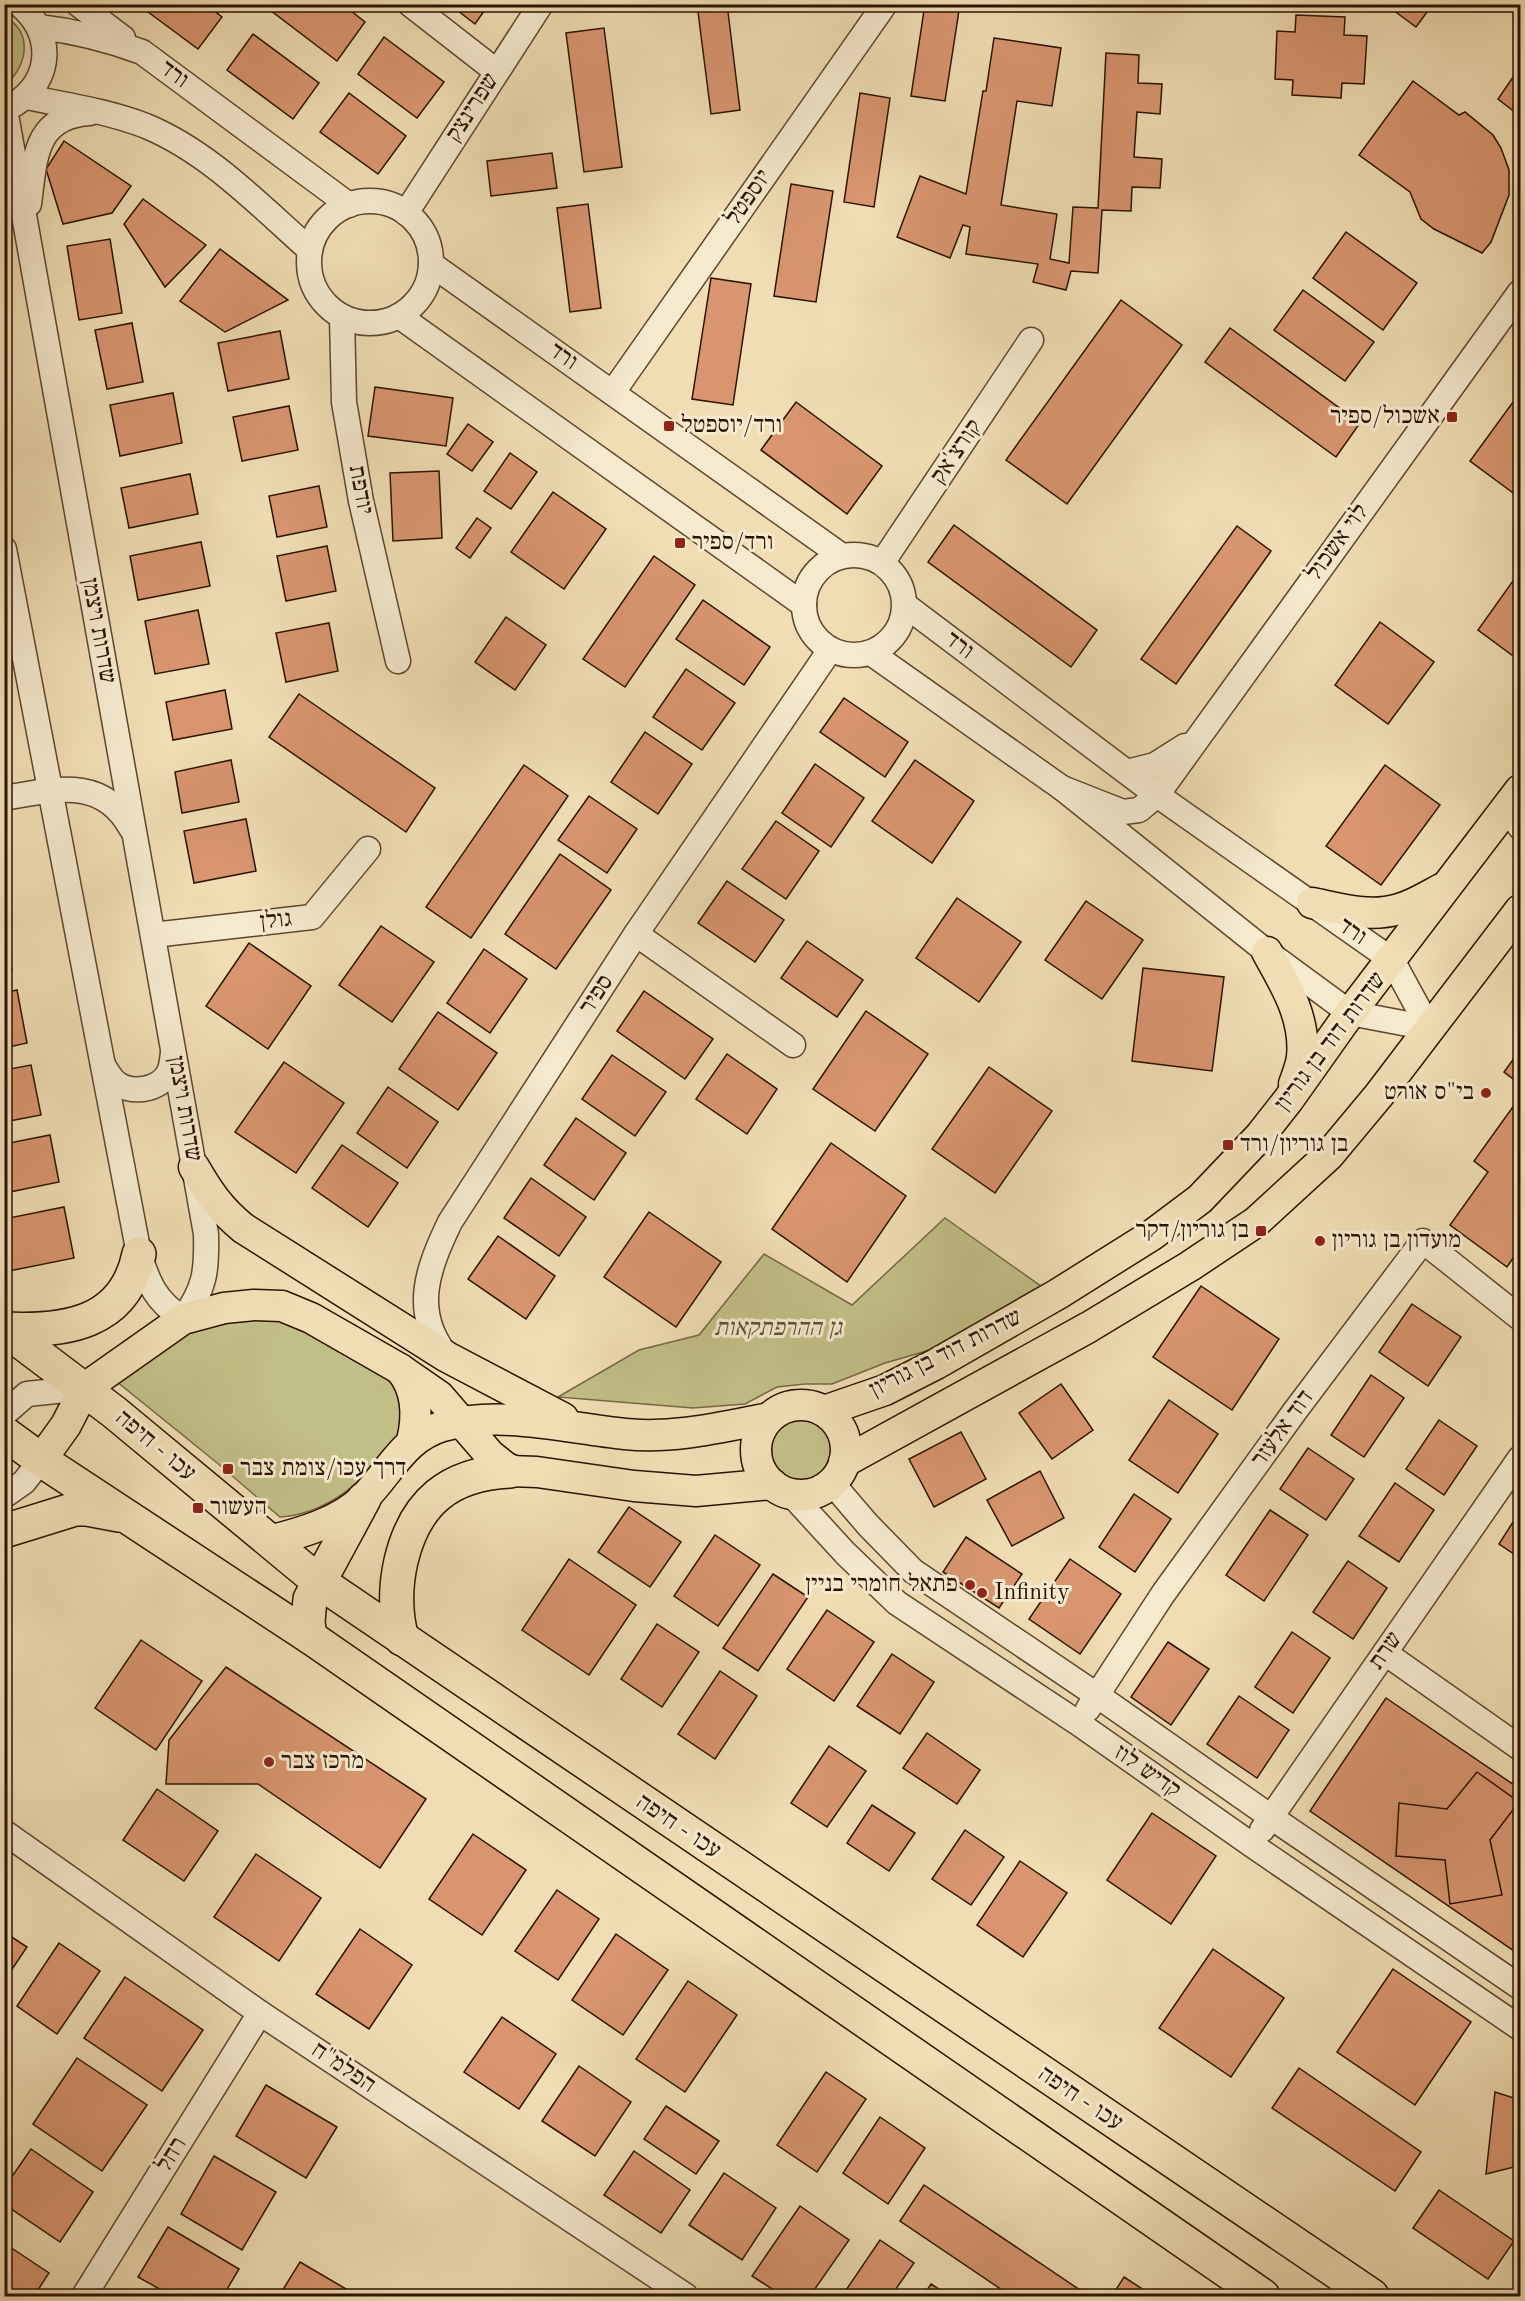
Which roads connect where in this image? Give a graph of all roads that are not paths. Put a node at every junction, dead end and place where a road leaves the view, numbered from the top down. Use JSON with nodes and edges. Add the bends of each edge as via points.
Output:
{"nodes":[{"id":1,"x":19,"y":4,"type":"edge"},
{"id":2,"x":78,"y":4,"type":"edge"},
{"id":3,"x":410,"y":4,"type":"edge"},
{"id":4,"x":541,"y":4,"type":"edge"},
{"id":5,"x":885,"y":4,"type":"edge"},
{"id":6,"x":39,"y":27,"type":"junction"},
{"id":7,"x":142,"y":52,"type":"junction"},
{"id":8,"x":496,"y":71,"type":"junction"},
{"id":9,"x":26,"y":97,"type":"junction"},
{"id":10,"x":5,"y":109,"type":"edge"},
{"id":11,"x":104,"y":112,"type":"junction"},
{"id":12,"x":350,"y":205,"type":"junction"},
{"id":13,"x":406,"y":213,"type":"junction"},
{"id":14,"x":26,"y":224,"type":"junction"},
{"id":15,"x":310,"y":250,"type":"junction"},
{"id":16,"x":431,"y":264,"type":"junction"},
{"id":17,"x":1521,"y":292,"type":"edge"},
{"id":18,"x":399,"y":316,"type":"junction"},
{"id":19,"x":342,"y":317,"type":"junction"},
{"id":20,"x":1031,"y":340,"type":"dead end"},
{"id":21,"x":613,"y":392,"type":"junction"},
{"id":22,"x":4,"y":549,"type":"edge"},
{"id":23,"x":842,"y":556,"type":"junction"},
{"id":24,"x":882,"y":563,"type":"junction"},
{"id":25,"x":804,"y":605,"type":"junction"},
{"id":26,"x":905,"y":605,"type":"junction"},
{"id":27,"x":830,"y":650,"type":"junction"},
{"id":28,"x":871,"y":653,"type":"junction"},
{"id":29,"x":398,"y":661,"type":"dead end"},
{"id":30,"x":1195,"y":740,"type":"junction"},
{"id":31,"x":1127,"y":772,"type":"junction"},
{"id":32,"x":1062,"y":788,"type":"junction"},
{"id":33,"x":51,"y":790,"type":"junction"},
{"id":34,"x":1157,"y":795,"type":"junction"},
{"id":35,"x":4,"y":798,"type":"edge"},
{"id":36,"x":1517,"y":810,"type":"edge"},
{"id":37,"x":134,"y":832,"type":"junction"},
{"id":38,"x":368,"y":849,"type":"dead end"},
{"id":39,"x":1447,"y":886,"type":"junction"},
{"id":40,"x":1312,"y":903,"type":"junction"},
{"id":41,"x":1517,"y":917,"type":"edge"},
{"id":42,"x":636,"y":934,"type":"junction"},
{"id":43,"x":153,"y":935,"type":"junction"},
{"id":44,"x":1267,"y":952,"type":"junction"},
{"id":45,"x":1392,"y":960,"type":"junction"},
{"id":46,"x":1350,"y":1013,"type":"junction"},
{"id":47,"x":1429,"y":1028,"type":"junction"},
{"id":48,"x":793,"y":1045,"type":"dead end"},
{"id":49,"x":173,"y":1050,"type":"junction"},
{"id":50,"x":103,"y":1065,"type":"junction"},
{"id":51,"x":1289,"y":1099,"type":"junction"},
{"id":52,"x":194,"y":1167,"type":"junction"},
{"id":53,"x":139,"y":1254,"type":"junction"},
{"id":54,"x":1521,"y":1318,"type":"edge"},
{"id":55,"x":183,"y":1319,"type":"junction"},
{"id":56,"x":4,"y":1329,"type":"edge"},
{"id":57,"x":447,"y":1357,"type":"junction"},
{"id":58,"x":400,"y":1369,"type":"junction"},
{"id":59,"x":85,"y":1388,"type":"junction"},
{"id":60,"x":824,"y":1411,"type":"junction"},
{"id":61,"x":4,"y":1414,"type":"edge"},
{"id":62,"x":769,"y":1418,"type":"junction"},
{"id":63,"x":464,"y":1423,"type":"junction"},
{"id":64,"x":591,"y":1429,"type":"junction"},
{"id":65,"x":4,"y":1432,"type":"edge"},
{"id":66,"x":412,"y":1441,"type":"junction"},
{"id":67,"x":1521,"y":1458,"type":"edge"},
{"id":68,"x":41,"y":1460,"type":"junction"},
{"id":69,"x":510,"y":1471,"type":"junction"},
{"id":70,"x":838,"y":1472,"type":"junction"},
{"id":71,"x":782,"y":1489,"type":"junction"},
{"id":72,"x":4,"y":1496,"type":"edge"},
{"id":73,"x":364,"y":1499,"type":"junction"},
{"id":74,"x":127,"y":1516,"type":"junction"},
{"id":75,"x":4,"y":1531,"type":"edge"},
{"id":76,"x":269,"y":1541,"type":"junction"},
{"id":77,"x":318,"y":1581,"type":"junction"},
{"id":78,"x":310,"y":1637,"type":"junction"},
{"id":79,"x":402,"y":1639,"type":"junction"},
{"id":80,"x":1385,"y":1653,"type":"junction"},
{"id":81,"x":1098,"y":1696,"type":"junction"},
{"id":82,"x":1078,"y":1724,"type":"junction"},
{"id":83,"x":1521,"y":1748,"type":"edge"},
{"id":84,"x":1271,"y":1817,"type":"junction"},
{"id":85,"x":4,"y":1832,"type":"edge"},
{"id":86,"x":1252,"y":1845,"type":"junction"},
{"id":87,"x":1521,"y":1987,"type":"edge"},
{"id":88,"x":260,"y":2013,"type":"junction"},
{"id":89,"x":1521,"y":2028,"type":"edge"},
{"id":90,"x":84,"y":2296,"type":"edge"},
{"id":91,"x":686,"y":2296,"type":"edge"},
{"id":92,"x":1263,"y":2296,"type":"edge"},
{"id":93,"x":1372,"y":2296,"type":"edge"}],
"edges":[{"from":1,"to":6,"type":"street"},
{"from":2,"to":7,"type":"street"},
{"from":3,"to":8,"type":"street"},
{"from":4,"to":8,"type":"street","name":"שפרינצק"},
{"from":5,"to":21,"type":"street","name":"יוספטל"},
{"from":6,"to":7,"type":"street","name":"ורד","via":[[109,39]]},
{"from":6,"to":9,"type":"street","via":[[45,45],[44,64],[38,82]]},
{"from":7,"to":12,"type":"street","name":"ורד"},
{"from":8,"to":13,"type":"street","name":"שפרינצק"},
{"from":9,"to":10,"type":"street"},
{"from":9,"to":11,"type":"street"},
{"from":10,"to":14,"type":"street","name":"שדרות ויצמן"},
{"from":11,"to":14,"type":"street","via":[[67,116],[51,125],[36,155]]},
{"from":11,"to":15,"type":"street","via":[[174,140],[222,172]]},
{"from":12,"to":13,"type":"street","via":[[369,201],[388,204]]},
{"from":12,"to":15,"type":"street","via":[[332,215],[318,230]]},
{"from":13,"to":16,"type":"street","via":[[420,227]]},
{"from":14,"to":37,"type":"street","name":"שדרות ויצמן"},
{"from":15,"to":19,"type":"street","via":[[309,270],[315,289],[326,305]]},
{"from":16,"to":18,"type":"street","via":[[421,294]]},
{"from":16,"to":21,"type":"street","name":"ורד"},
{"from":17,"to":30,"type":"street","name":"לוי אשכול"},
{"from":18,"to":19,"type":"street","via":[[381,323],[361,323]]},
{"from":18,"to":25,"type":"street"},
{"from":19,"to":29,"type":"street","name":"יודפת","via":[[344,402],[361,501]]},
{"from":20,"to":24,"type":"street","name":"קורצ'אק"},
{"from":21,"to":23,"type":"street","name":"ורד"},
{"from":22,"to":33,"type":"street"},
{"from":23,"to":24,"type":"street","via":[[870,557]]},
{"from":23,"to":25,"type":"street","via":[[814,574]]},
{"from":24,"to":26,"type":"street","via":[[899,581]]},
{"from":25,"to":27,"type":"street","via":[[811,631]]},
{"from":26,"to":28,"type":"street","via":[[896,634]]},
{"from":26,"to":31,"type":"street","name":"ורד"},
{"from":27,"to":28,"type":"street","via":[[843,655]]},
{"from":27,"to":42,"type":"street","name":"ספיר"},
{"from":28,"to":32,"type":"street"},
{"from":30,"to":31,"type":"street","via":[[1155,765]]},
{"from":30,"to":34,"type":"street","name":"לוי אשכול"},
{"from":31,"to":34,"type":"street","name":"ורד"},
{"from":32,"to":34,"type":"street","via":[[1123,812],[1139,810]]},
{"from":32,"to":44,"type":"street"},
{"from":33,"to":35,"type":"street"},
{"from":33,"to":37,"type":"street","via":[[73,789],[100,796],[125,817]]},
{"from":33,"to":50,"type":"street"},
{"from":34,"to":40,"type":"street","name":"ורד"},
{"from":36,"to":39,"type":"main road","name":"שדרות דוד בן גוריון"},
{"from":37,"to":43,"type":"street","name":"שדרות ויצמן"},
{"from":38,"to":43,"type":"street","name":"גולן","via":[[312,917]]},
{"from":39,"to":40,"type":"main road","via":[[1401,909],[1385,912],[1366,914]]},
{"from":39,"to":45,"type":"main road","name":"שדרות דוד בן גוריון"},
{"from":40,"to":45,"type":"street","name":"ורד"},
{"from":41,"to":47,"type":"main road","name":"שדרות דוד בן גוריון"},
{"from":42,"to":48,"type":"street"},
{"from":42,"to":57,"type":"street","name":"ספיר","via":[[450,1222],[436,1252],[425,1307],[432,1334]]},
{"from":43,"to":49,"type":"street","name":"שדרות ויצמן"},
{"from":44,"to":46,"type":"street"},
{"from":44,"to":51,"type":"main road","via":[[1300,1020],[1302,1058]]},
{"from":45,"to":46,"type":"main road","name":"שדרות דוד בן גוריון"},
{"from":45,"to":47,"type":"street","name":"ורד"},
{"from":46,"to":47,"type":"street"},
{"from":46,"to":51,"type":"main road","name":"שדרות דוד בן גוריון"},
{"from":47,"to":70,"type":"main road","name":"שדרות דוד בן גוריון","via":[[1329,1155],[1256,1221],[1089,1327]]},
{"from":49,"to":50,"type":"street","via":[[169,1072],[163,1080],[144,1089],[115,1082]]},
{"from":49,"to":52,"type":"street","name":"שדרות ויצמן"},
{"from":50,"to":53,"type":"street"},
{"from":51,"to":60,"type":"main road","name":"שדרות דוד בן גוריון","via":[[1200,1199],[1152,1235],[936,1364],[885,1390]]},
{"from":52,"to":55,"type":"street","name":"שדרות ויצמן","via":[[206,1256],[197,1299]]},
{"from":52,"to":57,"type":"main road","via":[[224,1212],[243,1228]]},
{"from":53,"to":55,"type":"street","via":[[148,1283],[158,1298]]},
{"from":53,"to":56,"type":"highway","via":[[135,1274],[125,1292],[103,1312],[53,1330]]},
{"from":54,"to":81,"type":"street","name":"דוד אלעזר","via":[[1423,1241],[1163,1594]]},
{"from":55,"to":58,"type":"main road","via":[[224,1308],[282,1306],[311,1318]]},
{"from":55,"to":59,"type":"main road"},
{"from":56,"to":59,"type":"highway","name":"עכו - חיפה"},
{"from":57,"to":64,"type":"main road","via":[[552,1414]]},
{"from":58,"to":63,"type":"main road","via":[[439,1396]]},
{"from":58,"to":66,"type":"main road","via":[[416,1401]]},
{"from":59,"to":61,"type":"street","via":[[27,1394]]},
{"from":59,"to":68,"type":"main road","via":[[66,1425]]},
{"from":59,"to":76,"type":"highway","name":"עכו - חיפה"},
{"from":60,"to":62,"type":"main road","via":[[795,1405]]},
{"from":60,"to":70,"type":"main road","via":[[843,1433],[846,1447]]},
{"from":62,"to":64,"type":"main road","via":[[686,1434],[627,1435]]},
{"from":62,"to":71,"type":"main road","via":[[760,1430],[756,1459],[762,1473]]},
{"from":63,"to":64,"type":"main road","via":[[505,1420]]},
{"from":63,"to":66,"type":"main road","via":[[428,1432]]},
{"from":63,"to":69,"type":"main road","via":[[490,1455]]},
{"from":65,"to":68,"type":"highway"},
{"from":66,"to":73,"type":"main road"},
{"from":67,"to":80,"type":"street","name":"שרת"},
{"from":68,"to":72,"type":"street","via":[[24,1482]]},
{"from":68,"to":74,"type":"highway"},
{"from":69,"to":71,"type":"main road","via":[[696,1491]]},
{"from":69,"to":79,"type":"highway","via":[[490,1472],[460,1482],[430,1502],[412,1525],[396,1581]]},
{"from":70,"to":71,"type":"main road","via":[[813,1494]]},
{"from":70,"to":81,"type":"street","name":"קדיש לוז","via":[[868,1525],[913,1571]]},
{"from":71,"to":82,"type":"street","name":"קדיש לוז","via":[[897,1603]]},
{"from":73,"to":76,"type":"main road","via":[[324,1523]]},
{"from":73,"to":77,"type":"highway"},
{"from":74,"to":75,"type":"highway","via":[[75,1509]]},
{"from":74,"to":78,"type":"highway"},
{"from":76,"to":77,"type":"highway","name":"עכו - חיפה"},
{"from":77,"to":78,"type":"highway","via":[[310,1599]]},
{"from":77,"to":79,"type":"highway","name":"עכו - חיפה"},
{"from":78,"to":92,"type":"highway"},
{"from":79,"to":93,"type":"highway","name":"עכו - חיפה"},
{"from":80,"to":83,"type":"street"},
{"from":80,"to":84,"type":"street","name":"שרת"},
{"from":81,"to":82,"type":"street","name":"דוד אלעזר"},
{"from":81,"to":84,"type":"street","name":"קדיש לוז"},
{"from":82,"to":86,"type":"street","name":"קדיש לוז"},
{"from":84,"to":86,"type":"street","name":"שרת"},
{"from":84,"to":87,"type":"street","name":"קדיש לוז"},
{"from":85,"to":88,"type":"street","name":"הפלמ\"ח"},
{"from":86,"to":89,"type":"street","name":"קדיש לוז"},
{"from":88,"to":90,"type":"street","name":"רחל"},
{"from":88,"to":91,"type":"street","name":"הפלמ\"ח"}]}
